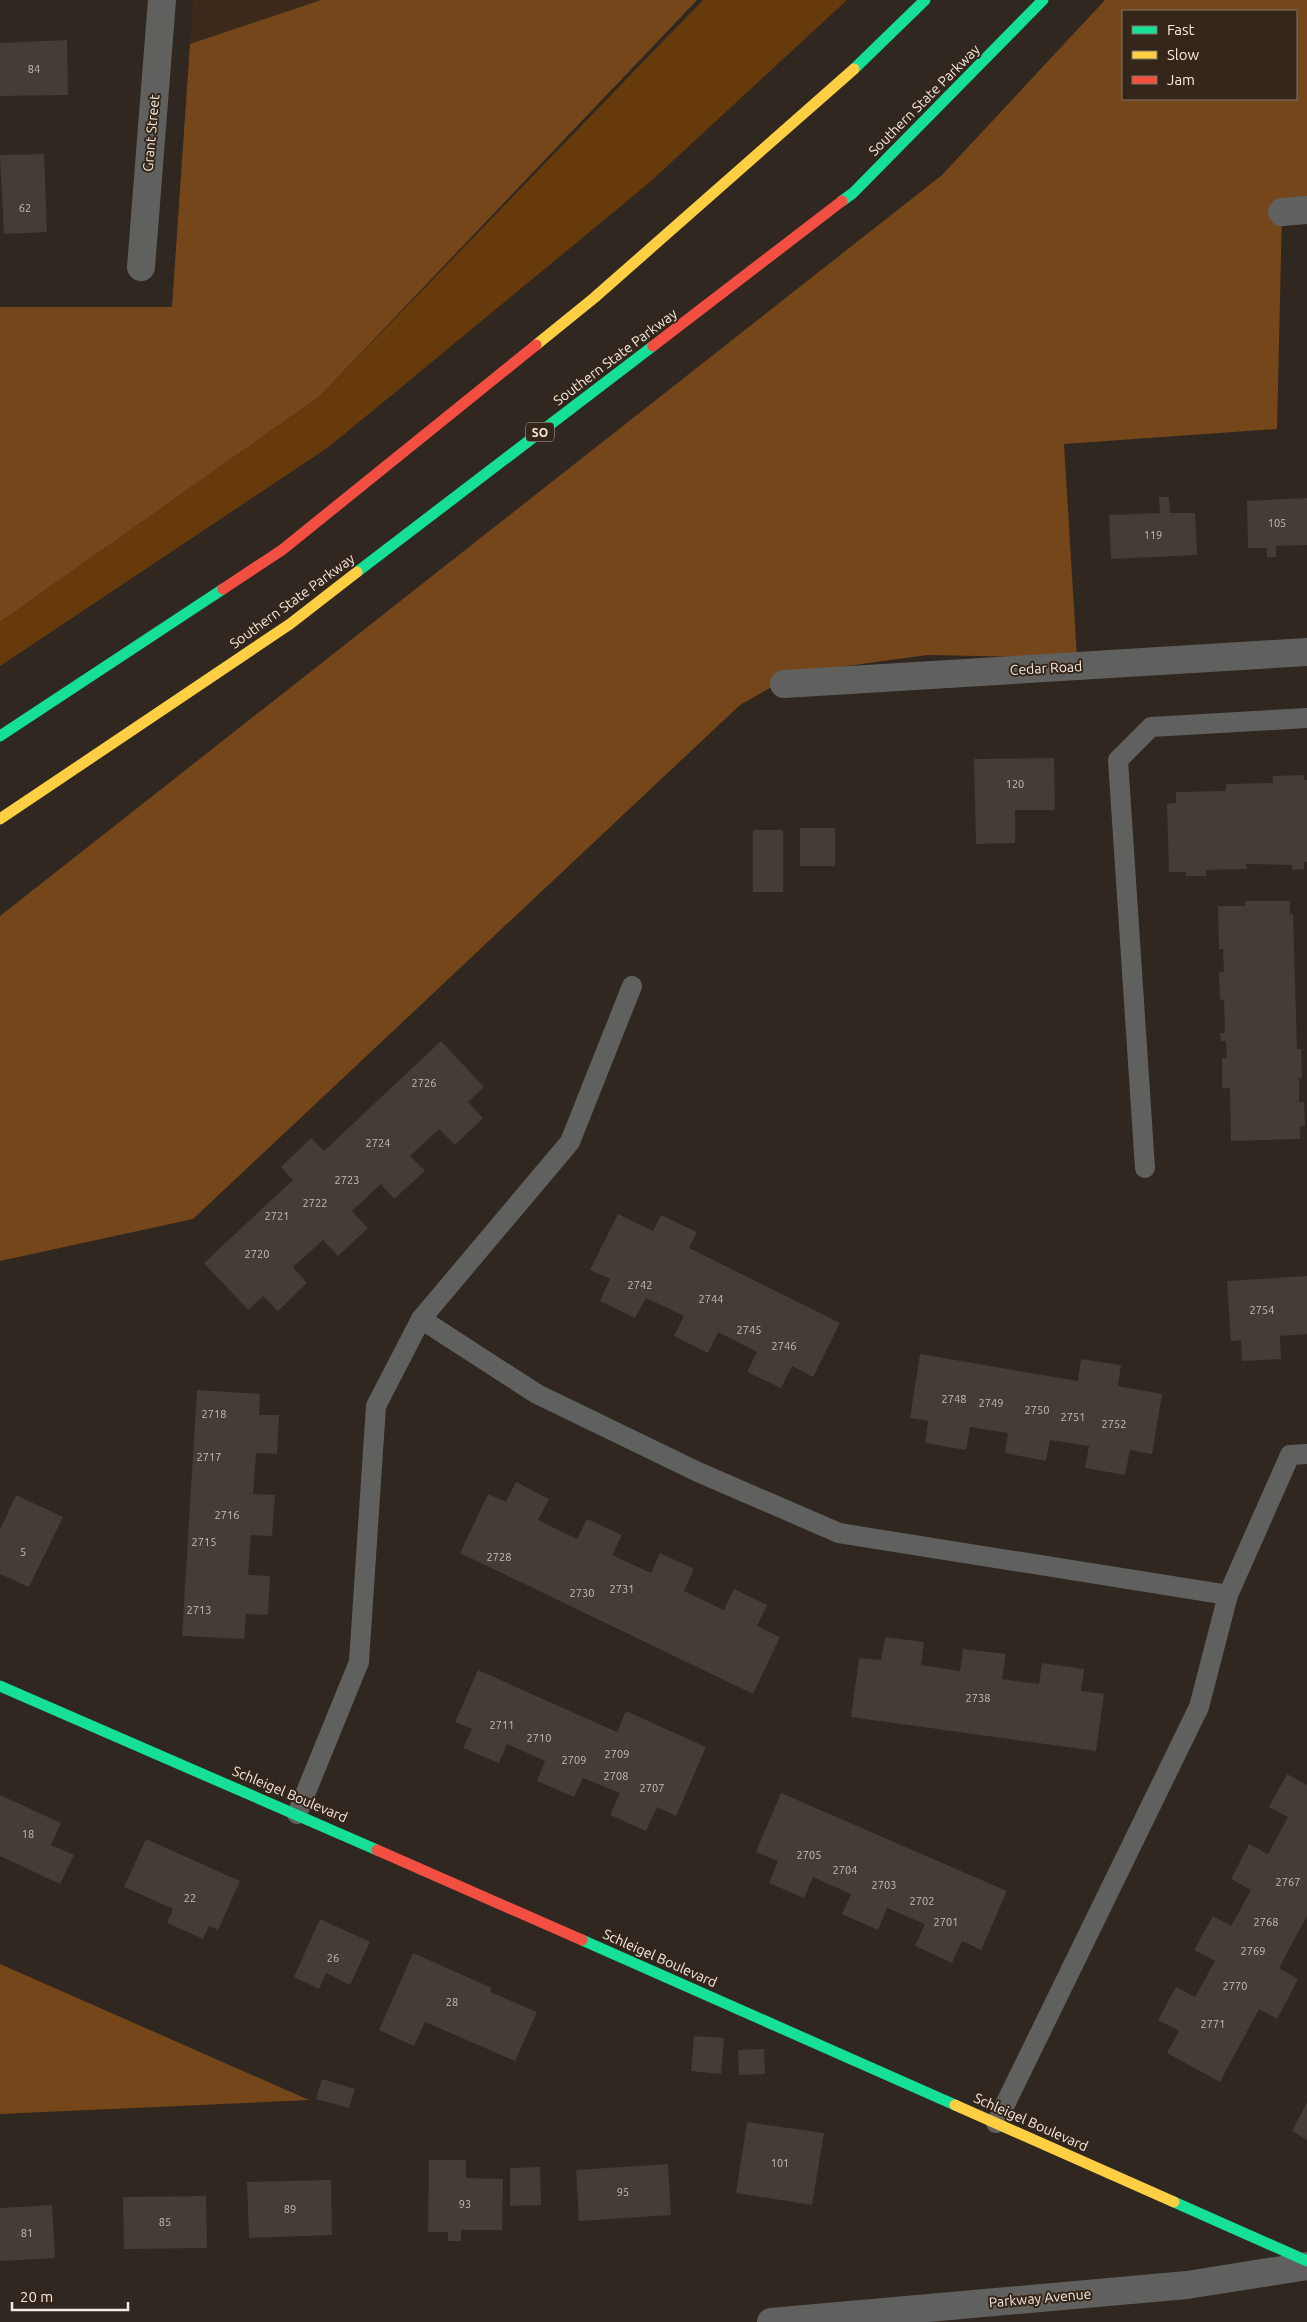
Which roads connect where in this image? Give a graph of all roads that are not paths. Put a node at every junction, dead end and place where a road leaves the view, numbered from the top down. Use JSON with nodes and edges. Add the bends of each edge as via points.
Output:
{"nodes":[{"id":1,"x":162,"y":0,"type":"edge"},
{"id":2,"x":925,"y":0,"type":"edge"},
{"id":3,"x":1043,"y":0,"type":"edge"},
{"id":4,"x":141,"y":267,"type":"dead end"},
{"id":5,"x":1307,"y":652,"type":"edge"},
{"id":6,"x":784,"y":684,"type":"dead end"},
{"id":7,"x":1307,"y":718,"type":"edge"},
{"id":8,"x":0,"y":736,"type":"edge"},
{"id":9,"x":0,"y":819,"type":"edge"},
{"id":10,"x":632,"y":986,"type":"dead end"},
{"id":11,"x":1145,"y":1168,"type":"dead end"},
{"id":12,"x":421,"y":1320,"type":"junction"},
{"id":13,"x":1307,"y":1454,"type":"edge"},
{"id":14,"x":1228,"y":1595,"type":"junction"},
{"id":15,"x":0,"y":1686,"type":"edge"},
{"id":16,"x":297,"y":1814,"type":"junction"},
{"id":17,"x":996,"y":2123,"type":"junction"},
{"id":18,"x":1307,"y":2261,"type":"edge"},
{"id":19,"x":1307,"y":2266,"type":"edge"},
{"id":20,"x":771,"y":2322,"type":"edge"}],
"edges":[{"from":1,"to":4,"type":"street","name":"Grant Street"},
{"from":2,"to":8,"type":"main road","via":[[851,72],[594,298],[282,550]]},
{"from":3,"to":9,"type":"main road","name":"Southern State Parkway","number":"SO","via":[[853,192],[290,624]]},
{"from":5,"to":6,"type":"street","name":"Cedar Road"},
{"from":7,"to":11,"type":"lane","via":[[1151,727],[1118,760]]},
{"from":10,"to":12,"type":"lane","via":[[570,1142]]},
{"from":12,"to":14,"type":"lane","via":[[537,1394],[698,1472],[840,1533]]},
{"from":12,"to":16,"type":"lane","via":[[376,1406],[359,1662]]},
{"from":13,"to":14,"type":"lane","via":[[1290,1455]]},
{"from":14,"to":17,"type":"lane","via":[[1199,1707]]},
{"from":15,"to":16,"type":"main road","name":"Schleigel Boulevard"},
{"from":16,"to":17,"type":"main road","name":"Schleigel Boulevard"},
{"from":17,"to":18,"type":"main road","name":"Schleigel Boulevard"},
{"from":19,"to":20,"type":"street","name":"Parkway Avenue","via":[[1187,2285]]}]}
